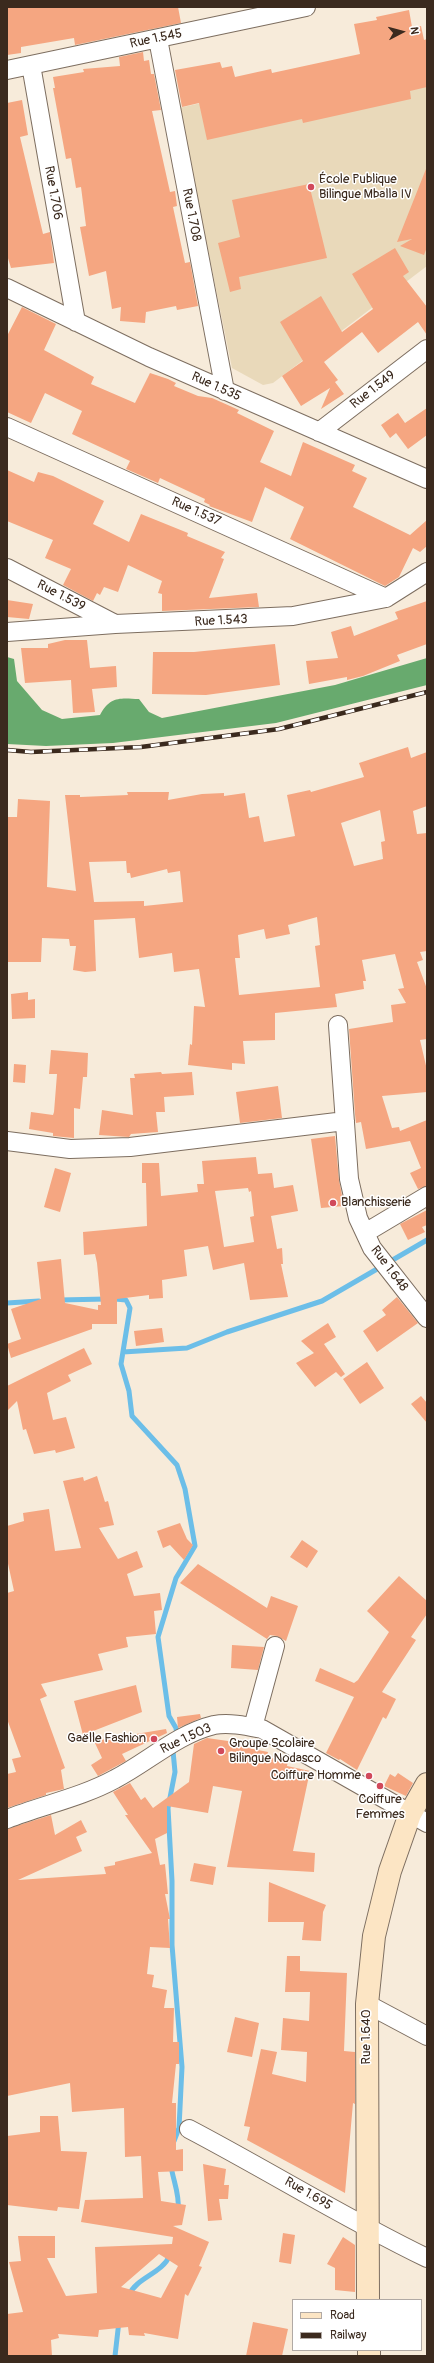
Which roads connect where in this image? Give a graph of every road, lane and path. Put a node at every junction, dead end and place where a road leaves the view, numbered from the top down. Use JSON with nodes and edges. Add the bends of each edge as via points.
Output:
{"nodes":[{"id":1,"x":306,"y":7,"type":"edge"},
{"id":2,"x":158,"y":39,"type":"junction"},
{"id":3,"x":31,"y":65,"type":"junction"},
{"id":4,"x":7,"y":70,"type":"edge"},
{"id":5,"x":7,"y":288,"type":"edge"},
{"id":6,"x":76,"y":322,"type":"junction"},
{"id":7,"x":427,"y":349,"type":"edge"},
{"id":8,"x":225,"y":391,"type":"junction"},
{"id":9,"x":7,"y":427,"type":"edge"},
{"id":10,"x":320,"y":432,"type":"junction"},
{"id":11,"x":427,"y":478,"type":"edge"},
{"id":12,"x":7,"y":568,"type":"edge"},
{"id":13,"x":427,"y":572,"type":"edge"},
{"id":14,"x":386,"y":598,"type":"junction"},
{"id":15,"x":115,"y":624,"type":"junction"},
{"id":16,"x":7,"y":632,"type":"edge"},
{"id":17,"x":338,"y":1025,"type":"dead end"},
{"id":18,"x":345,"y":1121,"type":"junction"},
{"id":19,"x":7,"y":1141,"type":"edge"},
{"id":20,"x":427,"y":1196,"type":"edge"},
{"id":21,"x":365,"y":1233,"type":"junction"},
{"id":22,"x":427,"y":1318,"type":"edge"},
{"id":23,"x":274,"y":1646,"type":"dead end"},
{"id":24,"x":253,"y":1727,"type":"junction"},
{"id":25,"x":427,"y":1784,"type":"edge"},
{"id":26,"x":419,"y":1818,"type":"edge"},
{"id":27,"x":7,"y":1819,"type":"edge"},
{"id":28,"x":367,"y":2004,"type":"junction"},
{"id":29,"x":427,"y":2036,"type":"edge"},
{"id":30,"x":189,"y":2129,"type":"dead end"},
{"id":31,"x":366,"y":2228,"type":"junction"},
{"id":32,"x":427,"y":2258,"type":"edge"},
{"id":33,"x":368,"y":2299,"type":"edge"}],
"edges":[{"from":1,"to":2,"type":"street","name":"Rue 1.545"},
{"from":2,"to":3,"type":"street","name":"Rue 1.545"},
{"from":2,"to":8,"type":"street","name":"Rue 1.708"},
{"from":3,"to":4,"type":"street","name":"Rue 1.545"},
{"from":3,"to":6,"type":"street","name":"Rue 1.706"},
{"from":5,"to":6,"type":"street","name":"Rue 1.535"},
{"from":6,"to":8,"type":"street","name":"Rue 1.535"},
{"from":7,"to":10,"type":"street","name":"Rue 1.549"},
{"from":8,"to":10,"type":"street","name":"Rue 1.535"},
{"from":9,"to":14,"type":"street","name":"Rue 1.537"},
{"from":10,"to":11,"type":"street","name":"Rue 1.535"},
{"from":12,"to":15,"type":"street","name":"Rue 1.539"},
{"from":13,"to":14,"type":"street","name":"Rue 1.543"},
{"from":14,"to":15,"type":"street","name":"Rue 1.543","via":[[293,616]]},
{"from":15,"to":16,"type":"street","name":"Rue 1.543"},
{"from":17,"to":18,"type":"street","name":"Rue 1.648"},
{"from":18,"to":19,"type":"street","via":[[130,1147],[70,1149]]},
{"from":18,"to":21,"type":"street","name":"Rue 1.648","via":[[349,1180],[358,1218]]},
{"from":20,"to":21,"type":"street"},
{"from":21,"to":22,"type":"street","name":"Rue 1.648","via":[[372,1248]]},
{"from":23,"to":24,"type":"street"},
{"from":24,"to":26,"type":"street","name":"Rue 1.503","via":[[262,1728]]},
{"from":24,"to":27,"type":"street","name":"Rue 1.503","via":[[214,1725],[146,1758],[115,1779]]},
{"from":25,"to":26,"type":"street","name":"Rue 1.640"},
{"from":26,"to":28,"type":"street","name":"Rue 1.640","via":[[390,1871],[374,1936]]},
{"from":28,"to":29,"type":"street"},
{"from":28,"to":31,"type":"street","name":"Rue 1.640"},
{"from":30,"to":31,"type":"street","name":"Rue 1.695","via":[[306,2192]]},
{"from":31,"to":32,"type":"street","name":"Rue 1.695"},
{"from":31,"to":33,"type":"street","name":"Rue 1.640"}]}
